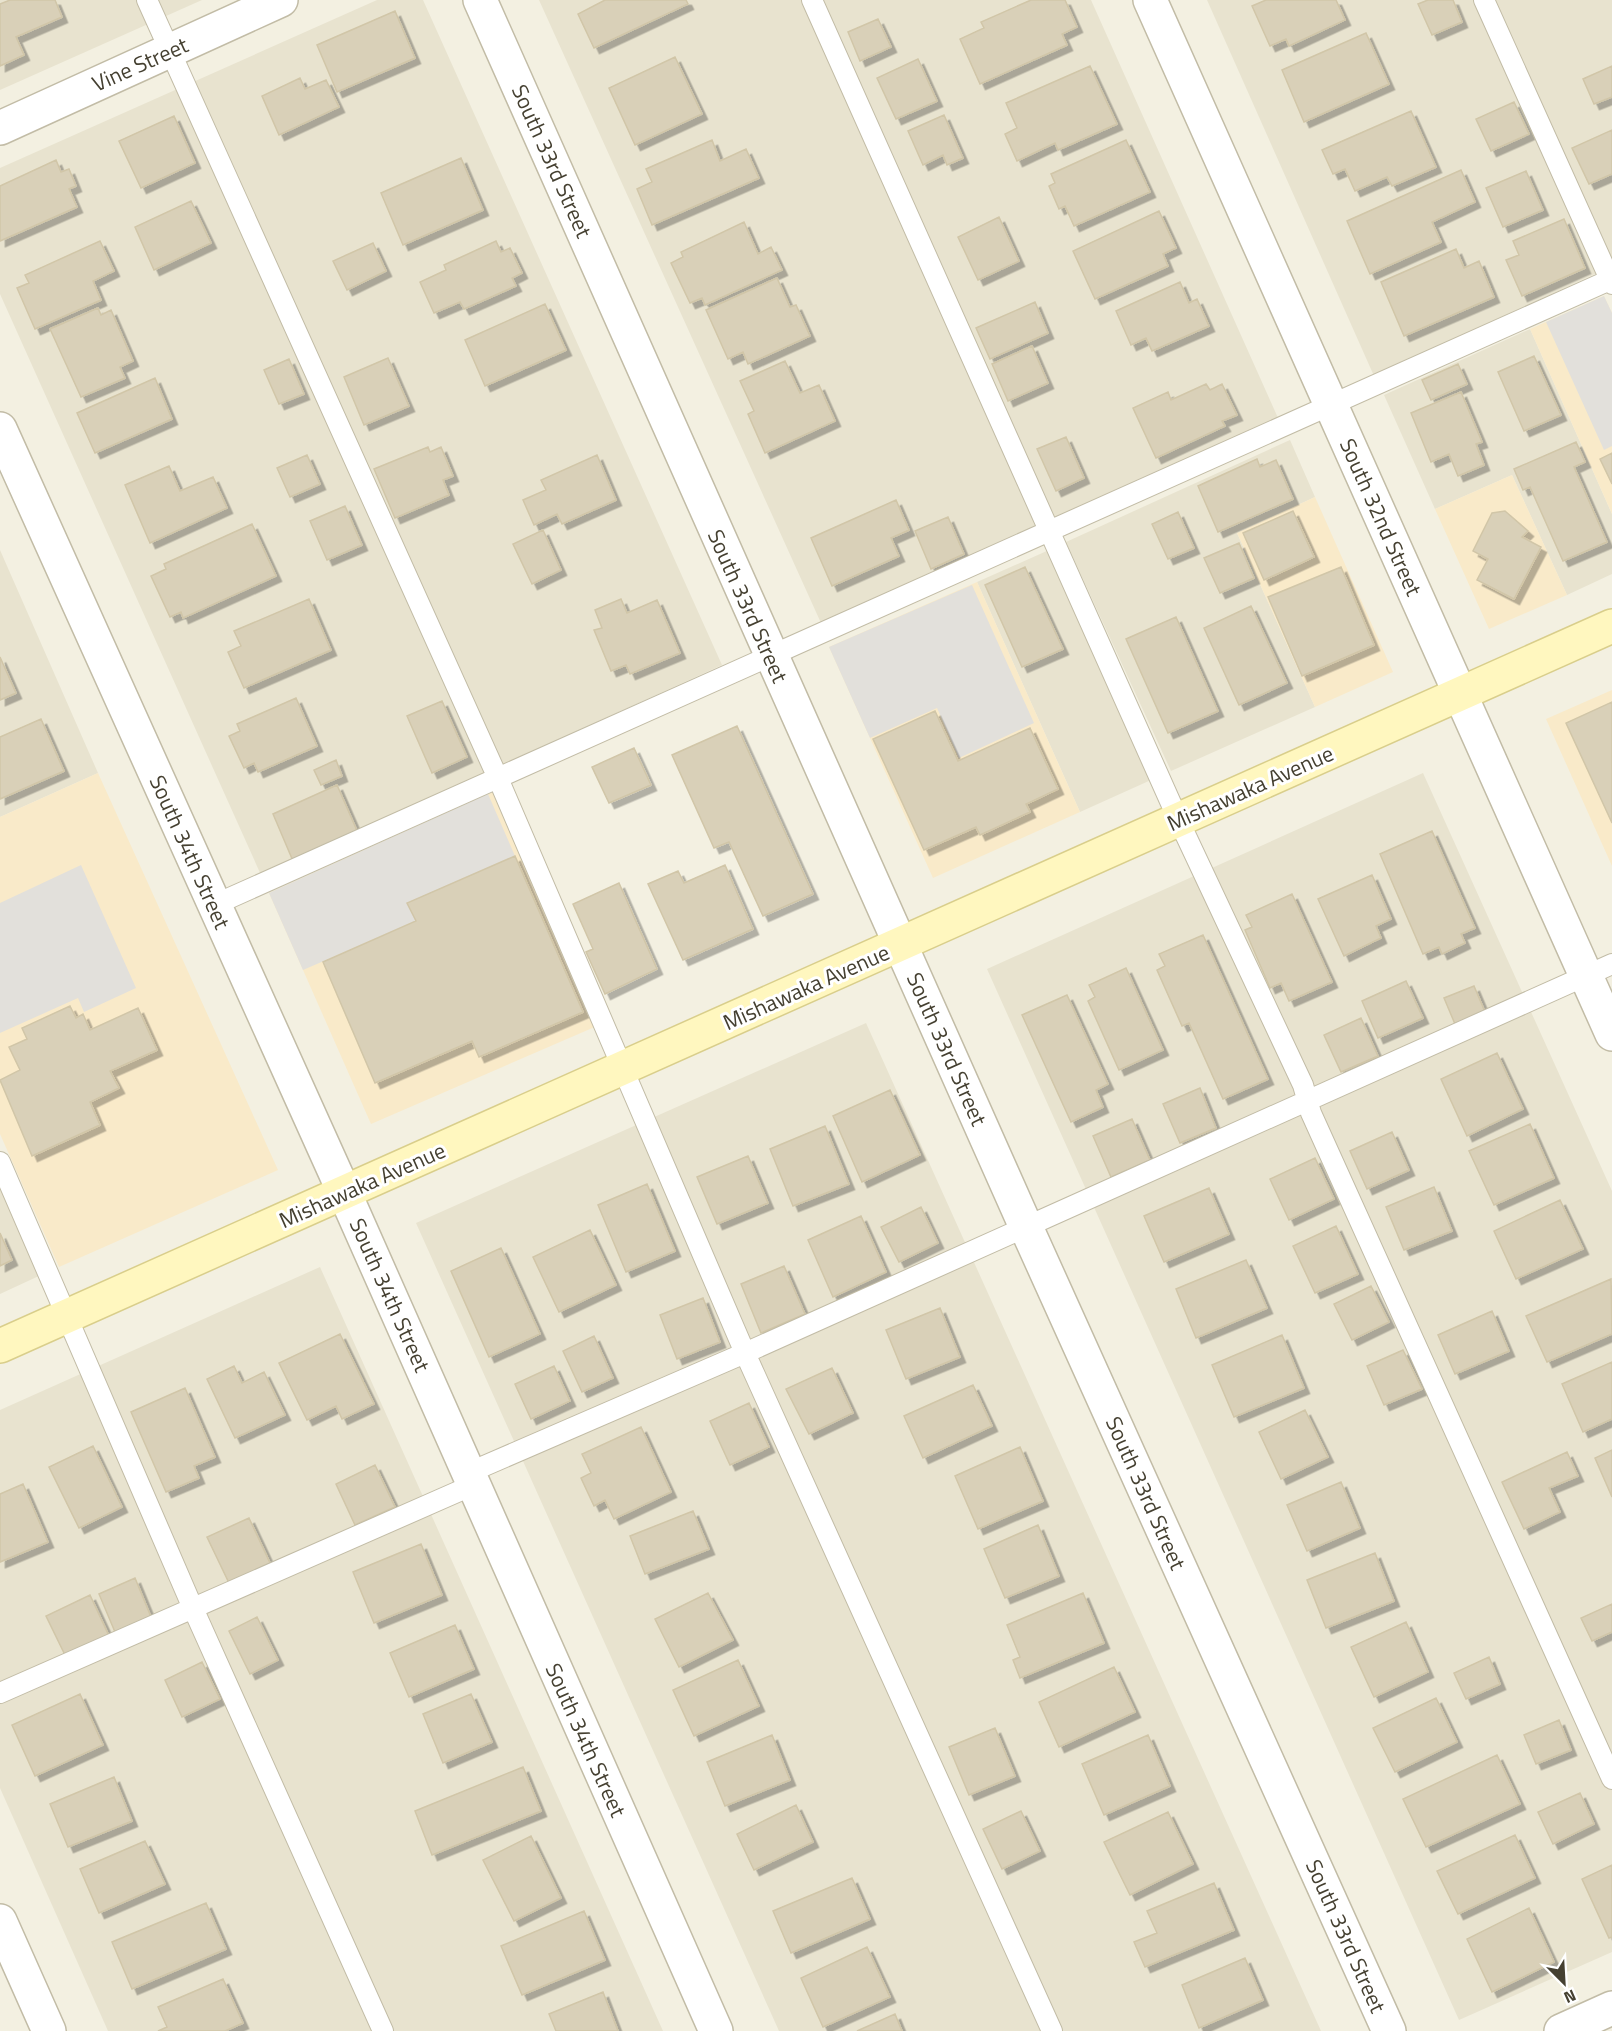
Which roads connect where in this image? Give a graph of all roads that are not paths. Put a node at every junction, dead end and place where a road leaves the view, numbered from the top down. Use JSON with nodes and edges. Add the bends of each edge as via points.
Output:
{"nodes":[{"id":1,"x":147,"y":0,"type":"edge"},
{"id":2,"x":280,"y":0,"type":"edge"},
{"id":3,"x":480,"y":0,"type":"edge"},
{"id":4,"x":812,"y":0,"type":"edge"},
{"id":5,"x":1150,"y":0,"type":"edge"},
{"id":6,"x":1484,"y":0,"type":"edge"},
{"id":7,"x":170,"y":51,"type":"junction"},
{"id":8,"x":0,"y":128,"type":"edge"},
{"id":9,"x":1611,"y":281,"type":"edge"},
{"id":10,"x":1331,"y":406,"type":"junction"},
{"id":11,"x":0,"y":429,"type":"edge"},
{"id":12,"x":1050,"y":532,"type":"junction"},
{"id":13,"x":1612,"y":626,"type":"edge"},
{"id":14,"x":770,"y":655,"type":"junction"},
{"id":15,"x":1460,"y":694,"type":"junction"},
{"id":16,"x":496,"y":776,"type":"junction"},
{"id":17,"x":1178,"y":819,"type":"junction"},
{"id":18,"x":214,"y":905,"type":"junction"},
{"id":19,"x":901,"y":944,"type":"junction"},
{"id":20,"x":1600,"y":971,"type":"edge"},
{"id":21,"x":1612,"y":1034,"type":"edge"},
{"id":22,"x":625,"y":1069,"type":"junction"},
{"id":23,"x":1308,"y":1101,"type":"junction"},
{"id":24,"x":0,"y":1162,"type":"edge"},
{"id":25,"x":344,"y":1192,"type":"junction"},
{"id":26,"x":1026,"y":1227,"type":"junction"},
{"id":27,"x":68,"y":1315,"type":"junction"},
{"id":28,"x":0,"y":1346,"type":"edge"},
{"id":29,"x":745,"y":1353,"type":"junction"},
{"id":30,"x":471,"y":1479,"type":"junction"},
{"id":31,"x":192,"y":1606,"type":"junction"},
{"id":32,"x":0,"y":1693,"type":"edge"},
{"id":33,"x":1612,"y":1779,"type":"edge"},
{"id":34,"x":0,"y":1920,"type":"edge"},
{"id":35,"x":1612,"y":2008,"type":"edge"},
{"id":36,"x":49,"y":2031,"type":"edge"},
{"id":37,"x":382,"y":2031,"type":"edge"},
{"id":38,"x":716,"y":2031,"type":"edge"},
{"id":39,"x":1052,"y":2031,"type":"edge"},
{"id":40,"x":1389,"y":2031,"type":"edge"},
{"id":41,"x":1561,"y":2031,"type":"edge"}],
"edges":[{"from":1,"to":7,"type":"lane"},
{"from":2,"to":7,"type":"street","name":"Vine Street"},
{"from":3,"to":14,"type":"street","name":"South 33rd Street"},
{"from":4,"to":12,"type":"lane"},
{"from":5,"to":10,"type":"street","name":"South 32nd Street"},
{"from":6,"to":9,"type":"lane"},
{"from":7,"to":8,"type":"street","name":"Vine Street"},
{"from":7,"to":16,"type":"lane"},
{"from":9,"to":10,"type":"lane"},
{"from":10,"to":12,"type":"lane"},
{"from":10,"to":15,"type":"street","name":"South 32nd Street"},
{"from":11,"to":18,"type":"street","name":"South 34th Street"},
{"from":12,"to":14,"type":"lane"},
{"from":12,"to":17,"type":"lane"},
{"from":13,"to":15,"type":"main road","name":"Mishawaka Avenue"},
{"from":14,"to":16,"type":"lane"},
{"from":14,"to":19,"type":"street","name":"South 33rd Street"},
{"from":15,"to":17,"type":"main road","name":"Mishawaka Avenue"},
{"from":15,"to":20,"type":"street","name":"South 32nd Street"},
{"from":16,"to":18,"type":"lane"},
{"from":16,"to":22,"type":"lane"},
{"from":17,"to":19,"type":"main road","name":"Mishawaka Avenue"},
{"from":17,"to":23,"type":"lane"},
{"from":18,"to":25,"type":"street","name":"South 34th Street"},
{"from":19,"to":22,"type":"main road","name":"Mishawaka Avenue"},
{"from":19,"to":26,"type":"street","name":"South 33rd Street"},
{"from":20,"to":21,"type":"street","name":"South 32nd Street"},
{"from":20,"to":23,"type":"lane"},
{"from":22,"to":25,"type":"main road","name":"Mishawaka Avenue"},
{"from":22,"to":29,"type":"lane"},
{"from":23,"to":26,"type":"lane"},
{"from":23,"to":33,"type":"lane"},
{"from":24,"to":27,"type":"lane"},
{"from":25,"to":27,"type":"main road","name":"Mishawaka Avenue"},
{"from":25,"to":30,"type":"street","name":"South 34th Street"},
{"from":26,"to":29,"type":"lane"},
{"from":26,"to":40,"type":"street","name":"South 33rd Street"},
{"from":27,"to":28,"type":"main road","name":"Mishawaka Avenue"},
{"from":27,"to":31,"type":"lane"},
{"from":29,"to":30,"type":"lane"},
{"from":29,"to":39,"type":"lane"},
{"from":30,"to":31,"type":"lane"},
{"from":30,"to":38,"type":"street","name":"South 34th Street"},
{"from":31,"to":32,"type":"lane"},
{"from":31,"to":37,"type":"lane"},
{"from":34,"to":36,"type":"street"},
{"from":35,"to":41,"type":"street"}]}
